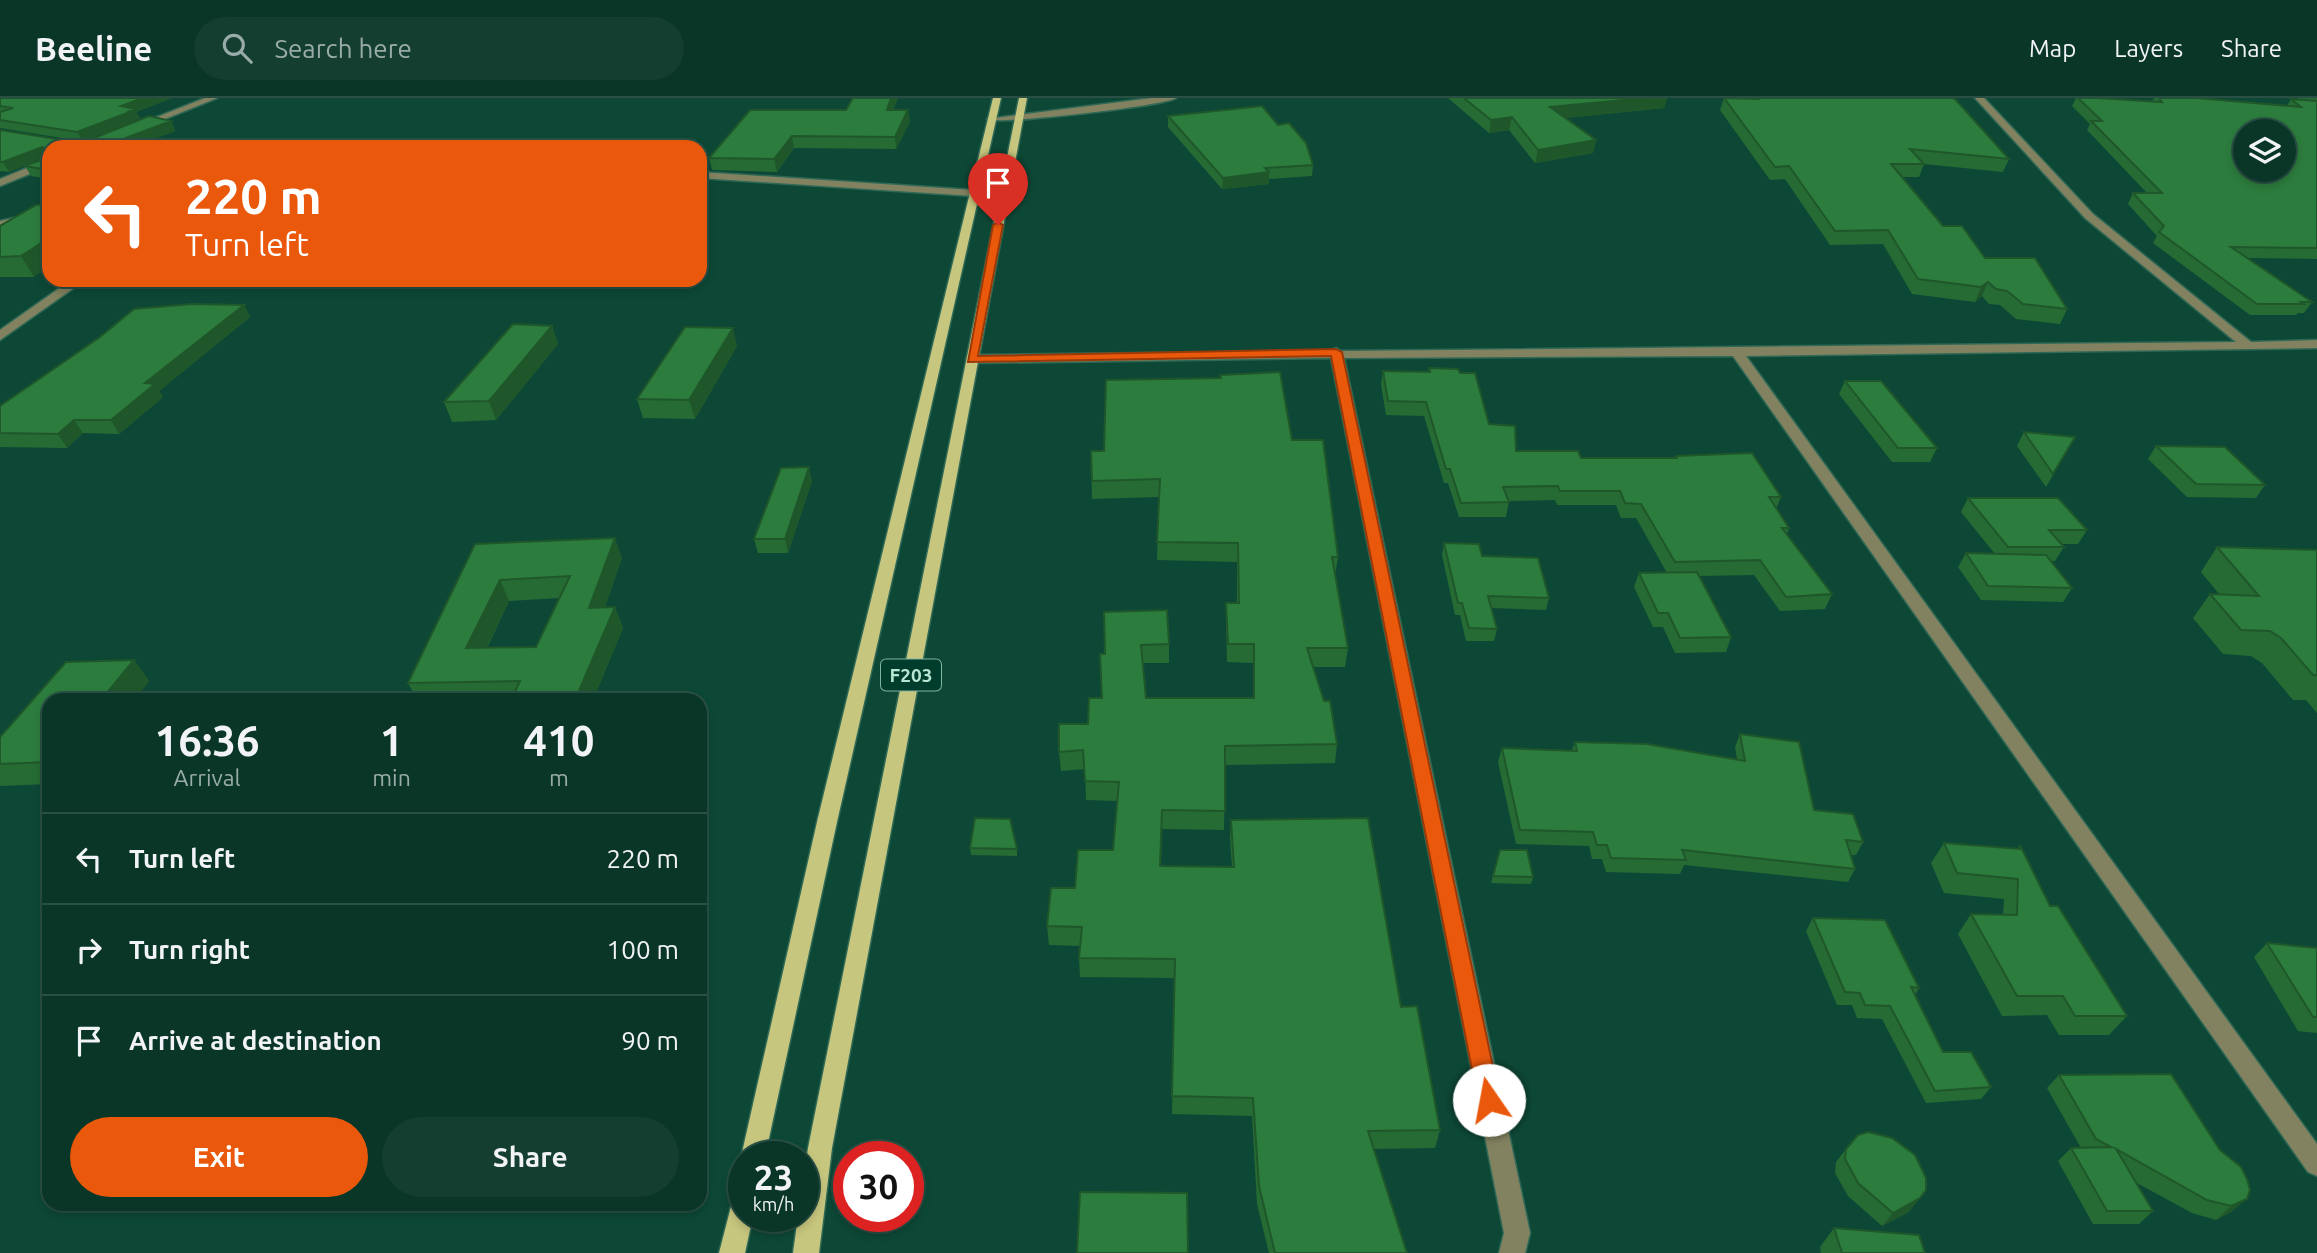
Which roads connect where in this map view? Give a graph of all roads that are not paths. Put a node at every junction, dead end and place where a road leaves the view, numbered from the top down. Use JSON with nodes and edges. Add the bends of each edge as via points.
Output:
{"nodes":[{"id":1,"x":213,"y":98,"type":"edge"},
{"id":2,"x":997,"y":98,"type":"edge"},
{"id":3,"x":1023,"y":98,"type":"edge"},
{"id":4,"x":1172,"y":98,"type":"edge"},
{"id":5,"x":1979,"y":98,"type":"edge"},
{"id":6,"x":1019,"y":118,"type":"junction"},
{"id":7,"x":992,"y":119,"type":"junction"},
{"id":8,"x":124,"y":132,"type":"edge"},
{"id":9,"x":42,"y":165,"type":"edge"},
{"id":10,"x":707,"y":175,"type":"edge"},
{"id":11,"x":0,"y":183,"type":"edge"},
{"id":12,"x":973,"y":193,"type":"junction"},
{"id":13,"x":42,"y":215,"type":"edge"},
{"id":14,"x":0,"y":224,"type":"edge"},
{"id":15,"x":69,"y":287,"type":"edge"},
{"id":16,"x":0,"y":336,"type":"edge"},
{"id":17,"x":2317,"y":345,"type":"edge"},
{"id":18,"x":2249,"y":346,"type":"junction"},
{"id":19,"x":1336,"y":352,"type":"junction"},
{"id":20,"x":1737,"y":352,"type":"junction"},
{"id":21,"x":972,"y":359,"type":"junction"},
{"id":22,"x":757,"y":1141,"type":"edge"},
{"id":23,"x":2317,"y":1164,"type":"edge"},
{"id":24,"x":737,"y":1232,"type":"edge"},
{"id":25,"x":732,"y":1253,"type":"edge"},
{"id":26,"x":806,"y":1253,"type":"edge"},
{"id":27,"x":1512,"y":1253,"type":"edge"}],
"edges":[{"from":1,"to":8,"type":"street"},
{"from":2,"to":7,"type":"main road","number":"F203"},
{"from":3,"to":6,"type":"main road","number":"F203"},
{"from":4,"to":6,"type":"street"},
{"from":5,"to":18,"type":"street","via":[[2088,216]]},
{"from":6,"to":7,"type":"street"},
{"from":6,"to":21,"type":"main road","number":"F203"},
{"from":7,"to":12,"type":"main road","number":"F203"},
{"from":9,"to":11,"type":"street"},
{"from":10,"to":12,"type":"street"},
{"from":12,"to":22,"type":"main road","number":"F203"},
{"from":13,"to":14,"type":"street"},
{"from":15,"to":16,"type":"street"},
{"from":17,"to":18,"type":"street"},
{"from":18,"to":20,"type":"street"},
{"from":19,"to":20,"type":"street"},
{"from":19,"to":21,"type":"street"},
{"from":19,"to":27,"type":"street","via":[[1517,1233]]},
{"from":20,"to":23,"type":"street"},
{"from":21,"to":26,"type":"main road","number":"F203","via":[[820,1148]]},
{"from":24,"to":25,"type":"main road"}]}
